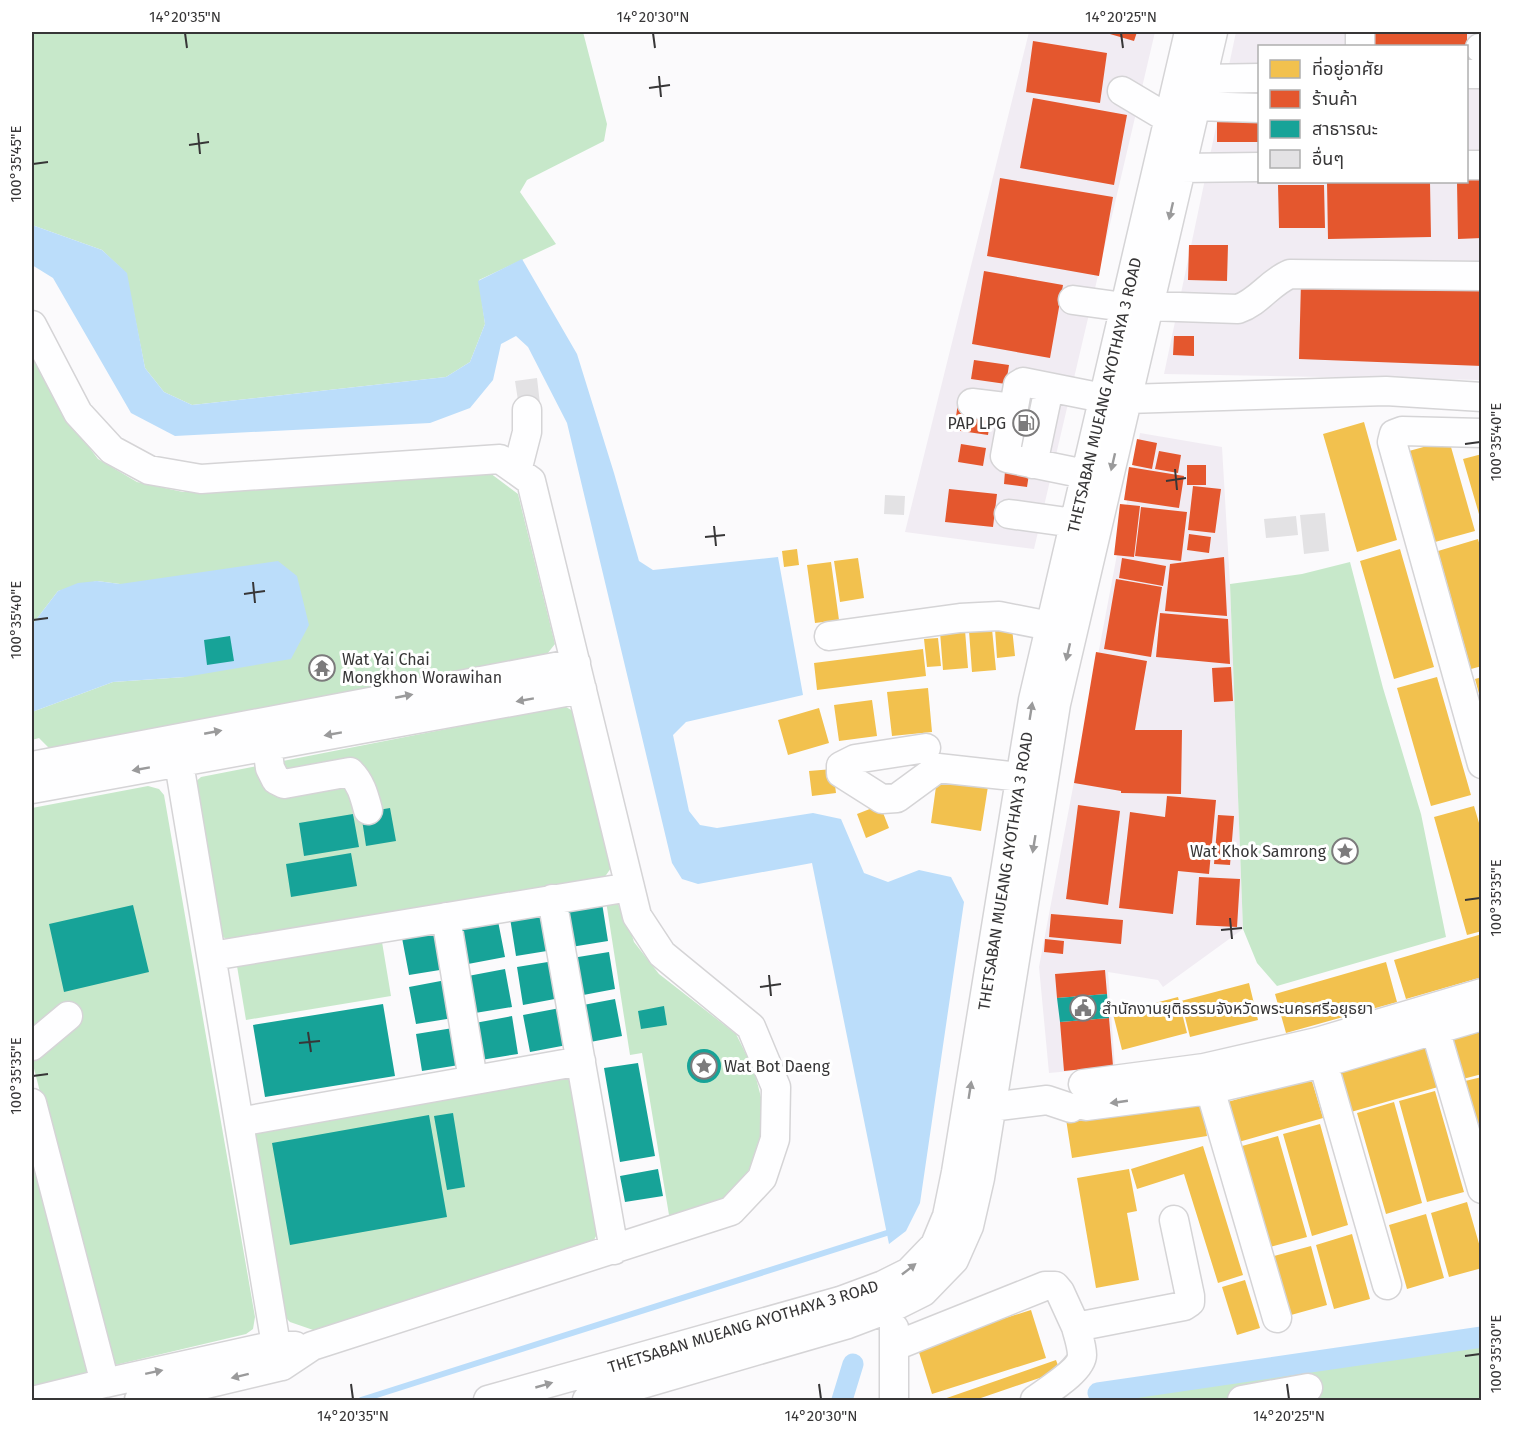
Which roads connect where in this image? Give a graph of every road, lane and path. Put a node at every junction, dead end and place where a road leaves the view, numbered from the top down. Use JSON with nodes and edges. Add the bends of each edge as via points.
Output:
{"nodes":[{"id":1,"x":1189,"y":32,"type":"edge"},
{"id":2,"x":1213,"y":32,"type":"edge"},
{"id":3,"x":1481,"y":57,"type":"edge"},
{"id":4,"x":1468,"y":73,"type":"edge"},
{"id":5,"x":1258,"y":78,"type":"edge"},
{"id":6,"x":1202,"y":79,"type":"junction"},
{"id":7,"x":1122,"y":92,"type":"dead end"},
{"id":8,"x":1195,"y":106,"type":"junction"},
{"id":9,"x":1258,"y":108,"type":"edge"},
{"id":10,"x":1169,"y":119,"type":"junction"},
{"id":11,"x":1258,"y":167,"type":"edge"},
{"id":12,"x":1181,"y":168,"type":"junction"},
{"id":13,"x":1482,"y":276,"type":"edge"},
{"id":14,"x":1073,"y":300,"type":"dead end"},
{"id":15,"x":1136,"y":307,"type":"junction"},
{"id":16,"x":32,"y":325,"type":"edge"},
{"id":17,"x":1049,"y":388,"type":"junction"},
{"id":18,"x":1482,"y":397,"type":"edge"},
{"id":19,"x":972,"y":404,"type":"dead end"},
{"id":20,"x":1013,"y":408,"type":"junction"},
{"id":21,"x":1113,"y":408,"type":"junction"},
{"id":22,"x":527,"y":410,"type":"dead end"},
{"id":23,"x":1482,"y":433,"type":"edge"},
{"id":24,"x":1034,"y":464,"type":"junction"},
{"id":25,"x":517,"y":471,"type":"junction"},
{"id":26,"x":1085,"y":474,"type":"junction"},
{"id":27,"x":1009,"y":514,"type":"dead end"},
{"id":28,"x":1074,"y":523,"type":"junction"},
{"id":29,"x":1050,"y":626,"type":"junction"},
{"id":30,"x":829,"y":636,"type":"dead end"},
{"id":31,"x":579,"y":676,"type":"junction"},
{"id":32,"x":267,"y":746,"type":"junction"},
{"id":33,"x":926,"y":748,"type":"dead end"},
{"id":34,"x":177,"y":751,"type":"junction"},
{"id":35,"x":1482,"y":764,"type":"edge"},
{"id":36,"x":34,"y":777,"type":"edge"},
{"id":37,"x":1020,"y":777,"type":"junction"},
{"id":38,"x":368,"y":810,"type":"dead end"},
{"id":39,"x":630,"y":886,"type":"junction"},
{"id":40,"x":552,"y":899,"type":"junction"},
{"id":41,"x":446,"y":917,"type":"junction"},
{"id":42,"x":212,"y":956,"type":"junction"},
{"id":43,"x":1482,"y":993,"type":"edge"},
{"id":44,"x":68,"y":1016,"type":"dead end"},
{"id":45,"x":1482,"y":1016,"type":"edge"},
{"id":46,"x":1432,"y":1019,"type":"junction"},
{"id":47,"x":32,"y":1047,"type":"edge"},
{"id":48,"x":1320,"y":1052,"type":"junction"},
{"id":49,"x":581,"y":1061,"type":"junction"},
{"id":50,"x":1207,"y":1079,"type":"junction"},
{"id":51,"x":473,"y":1080,"type":"junction"},
{"id":52,"x":32,"y":1103,"type":"edge"},
{"id":53,"x":991,"y":1107,"type":"junction"},
{"id":54,"x":239,"y":1122,"type":"junction"},
{"id":55,"x":1482,"y":1189,"type":"edge"},
{"id":56,"x":1174,"y":1220,"type":"dead end"},
{"id":57,"x":614,"y":1250,"type":"junction"},
{"id":58,"x":1387,"y":1285,"type":"dead end"},
{"id":59,"x":893,"y":1308,"type":"junction"},
{"id":60,"x":1277,"y":1318,"type":"dead end"},
{"id":61,"x":1076,"y":1327,"type":"junction"},
{"id":62,"x":895,"y":1346,"type":"junction"},
{"id":63,"x":279,"y":1356,"type":"junction"},
{"id":64,"x":105,"y":1383,"type":"junction"},
{"id":65,"x":1308,"y":1388,"type":"dead end"},
{"id":66,"x":36,"y":1401,"type":"edge"},
{"id":67,"x":139,"y":1401,"type":"edge"},
{"id":68,"x":488,"y":1401,"type":"edge"},
{"id":69,"x":587,"y":1401,"type":"edge"},
{"id":70,"x":894,"y":1401,"type":"edge"},
{"id":71,"x":1035,"y":1401,"type":"edge"},
{"id":72,"x":1242,"y":1401,"type":"edge"}],
"edges":[{"from":1,"to":10,"type":"street","name":"THETSABAN MUEANG AYOTHAYA 3 ROAD"},
{"from":2,"to":6,"type":"street","name":"THETSABAN MUEANG AYOTHAYA 3 ROAD"},
{"from":3,"to":4,"type":"street"},
{"from":5,"to":6,"type":"street"},
{"from":6,"to":8,"type":"street","name":"THETSABAN MUEANG AYOTHAYA 3 ROAD"},
{"from":7,"to":10,"type":"street"},
{"from":8,"to":9,"type":"street"},
{"from":8,"to":12,"type":"street","name":"THETSABAN MUEANG AYOTHAYA 3 ROAD"},
{"from":10,"to":15,"type":"street","name":"THETSABAN MUEANG AYOTHAYA 3 ROAD"},
{"from":11,"to":12,"type":"street"},
{"from":12,"to":15,"type":"street","name":"THETSABAN MUEANG AYOTHAYA 3 ROAD","one_way":true},
{"from":13,"to":15,"type":"street","via":[[1290,274],[1238,309]]},
{"from":14,"to":15,"type":"street"},
{"from":15,"to":21,"type":"street","name":"THETSABAN MUEANG AYOTHAYA 3 ROAD"},
{"from":16,"to":25,"type":"street","via":[[78,414],[112,450],[149,470],[201,479],[500,459]]},
{"from":17,"to":20,"type":"street","via":[[1020,383]]},
{"from":17,"to":21,"type":"street"},
{"from":17,"to":24,"type":"street"},
{"from":18,"to":21,"type":"street","via":[[1386,392]]},
{"from":19,"to":20,"type":"street"},
{"from":20,"to":24,"type":"street","via":[[1005,456]]},
{"from":21,"to":26,"type":"street","name":"THETSABAN MUEANG AYOTHAYA 3 ROAD"},
{"from":21,"to":53,"type":"street","name":"THETSABAN MUEANG AYOTHAYA 3 ROAD","one_way":true,"via":[[1056,704]]},
{"from":22,"to":25,"type":"street","via":[[527,432]]},
{"from":23,"to":35,"type":"street","via":[[1402,430],[1394,434],[1392,442]]},
{"from":24,"to":26,"type":"street"},
{"from":25,"to":31,"type":"street","via":[[531,481]]},
{"from":26,"to":28,"type":"street","name":"THETSABAN MUEANG AYOTHAYA 3 ROAD"},
{"from":27,"to":28,"type":"street"},
{"from":28,"to":29,"type":"street","name":"THETSABAN MUEANG AYOTHAYA 3 ROAD"},
{"from":29,"to":30,"type":"street","via":[[999,616]]},
{"from":37,"to":29,"type":"street","name":"THETSABAN MUEANG AYOTHAYA 3 ROAD","one_way":true},
{"from":31,"to":32,"type":"street","one_way":true},
{"from":34,"to":31,"type":"street","one_way":true},
{"from":31,"to":39,"type":"street"},
{"from":32,"to":34,"type":"street"},
{"from":32,"to":38,"type":"street","via":[[276,780],[284,784],[350,772],[358,780]]},
{"from":33,"to":37,"type":"street","via":[[875,756],[866,789],[882,800],[897,798],[935,770],[946,768]]},
{"from":34,"to":36,"type":"street"},
{"from":34,"to":42,"type":"street"},
{"from":68,"to":37,"type":"street","name":"THETSABAN MUEANG AYOTHAYA 3 ROAD","one_way":true,"via":[[840,1301],[909,1272],[935,1245],[947,1215],[956,1172]]},
{"from":39,"to":40,"type":"street"},
{"from":39,"to":57,"type":"street","via":[[637,916],[662,954],[751,1027],[776,1087],[775,1139],[762,1178],[731,1211]]},
{"from":40,"to":41,"type":"street"},
{"from":40,"to":49,"type":"street"},
{"from":41,"to":42,"type":"street"},
{"from":41,"to":51,"type":"street"},
{"from":42,"to":54,"type":"street"},
{"from":43,"to":46,"type":"street"},
{"from":44,"to":47,"type":"street"},
{"from":45,"to":46,"type":"street"},
{"from":46,"to":48,"type":"street"},
{"from":46,"to":55,"type":"street"},
{"from":48,"to":50,"type":"street"},
{"from":48,"to":58,"type":"street"},
{"from":49,"to":51,"type":"street"},
{"from":49,"to":57,"type":"street"},
{"from":50,"to":53,"type":"street"},
{"from":50,"to":60,"type":"street"},
{"from":51,"to":54,"type":"street"},
{"from":52,"to":64,"type":"street"},
{"from":53,"to":59,"type":"street","name":"THETSABAN MUEANG AYOTHAYA 3 ROAD","via":[[969,1226],[954,1260],[923,1292]]},
{"from":54,"to":63,"type":"street"},
{"from":56,"to":61,"type":"street","via":[[1190,1302]]},
{"from":57,"to":63,"type":"street"},
{"from":59,"to":62,"type":"street"},
{"from":59,"to":69,"type":"street","name":"THETSABAN MUEANG AYOTHAYA 3 ROAD"},
{"from":61,"to":62,"type":"street","via":[[1060,1292],[1055,1286],[1045,1286]]},
{"from":61,"to":71,"type":"street","via":[[1081,1360],[1075,1370]]},
{"from":62,"to":70,"type":"street"},
{"from":64,"to":63,"type":"street","one_way":true},
{"from":63,"to":67,"type":"street","one_way":true},
{"from":64,"to":66,"type":"street"},
{"from":65,"to":72,"type":"street"}]}
